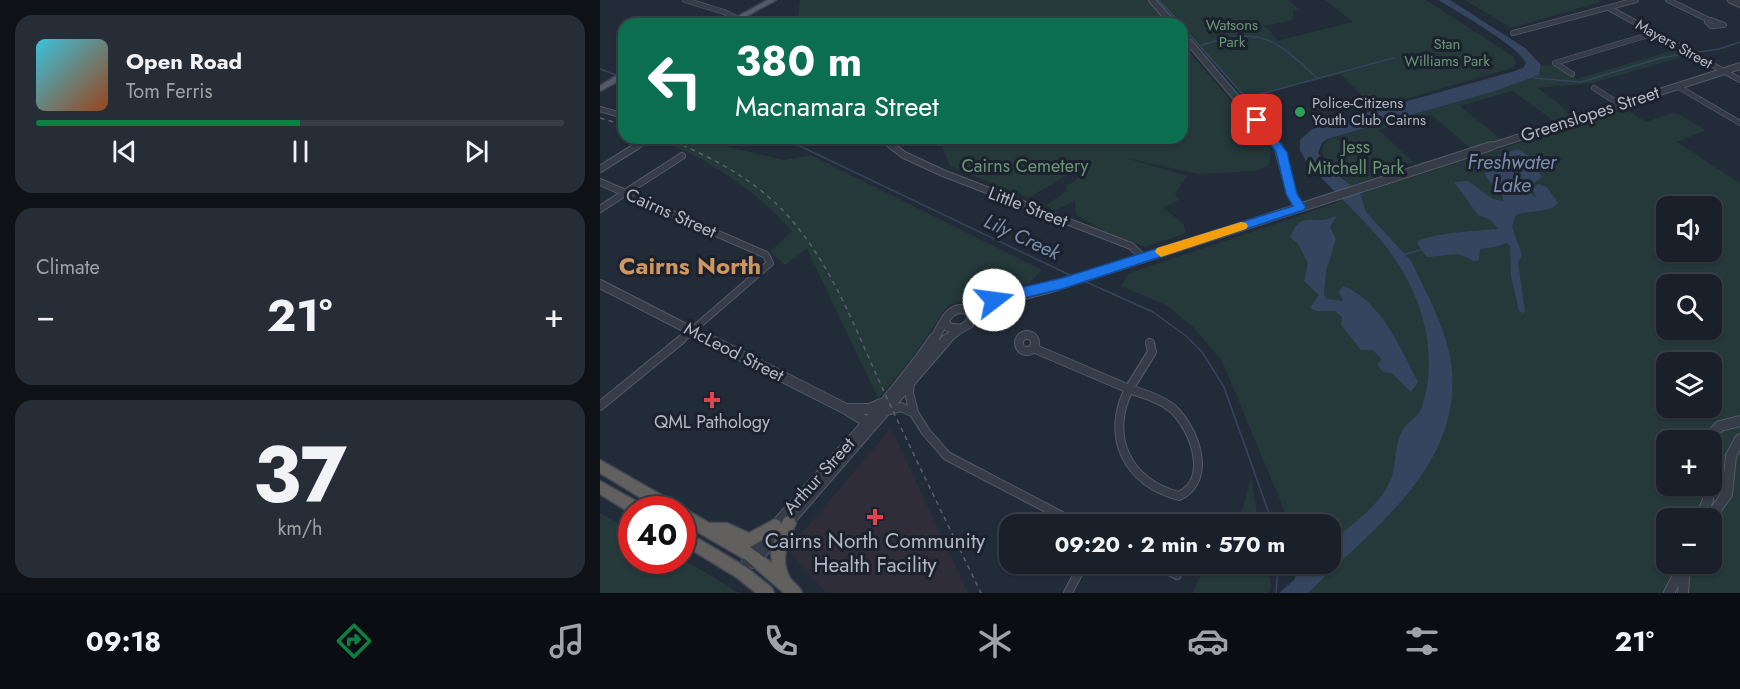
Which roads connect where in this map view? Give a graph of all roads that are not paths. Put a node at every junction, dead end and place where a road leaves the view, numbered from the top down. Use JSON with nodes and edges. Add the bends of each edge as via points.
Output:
{"nodes":[{"id":1,"x":685,"y":0,"type":"edge"},
{"id":2,"x":764,"y":0,"type":"edge"},
{"id":3,"x":773,"y":0,"type":"edge"},
{"id":4,"x":1152,"y":0,"type":"edge"},
{"id":5,"x":1636,"y":0,"type":"edge"},
{"id":6,"x":1668,"y":0,"type":"edge"},
{"id":7,"x":1731,"y":0,"type":"edge"},
{"id":8,"x":1740,"y":4,"type":"edge"},
{"id":9,"x":1609,"y":8,"type":"junction"},
{"id":10,"x":736,"y":17,"type":"junction"},
{"id":11,"x":1168,"y":18,"type":"edge"},
{"id":12,"x":1709,"y":20,"type":"dead end"},
{"id":13,"x":1513,"y":33,"type":"dead end"},
{"id":14,"x":1655,"y":33,"type":"junction"},
{"id":15,"x":1188,"y":41,"type":"edge"},
{"id":16,"x":1740,"y":66,"type":"edge"},
{"id":17,"x":1724,"y":71,"type":"junction"},
{"id":18,"x":1572,"y":74,"type":"dead end"},
{"id":19,"x":1740,"y":80,"type":"edge"},
{"id":20,"x":618,"y":81,"type":"edge"},
{"id":21,"x":1677,"y":86,"type":"junction"},
{"id":22,"x":1594,"y":88,"type":"dead end"},
{"id":23,"x":600,"y":90,"type":"edge"},
{"id":24,"x":1619,"y":104,"type":"junction"},
{"id":25,"x":600,"y":108,"type":"edge"},
{"id":26,"x":618,"y":110,"type":"edge"},
{"id":27,"x":614,"y":113,"type":"junction"},
{"id":28,"x":618,"y":114,"type":"edge"},
{"id":29,"x":1740,"y":123,"type":"edge"},
{"id":30,"x":641,"y":144,"type":"edge"},
{"id":31,"x":889,"y":144,"type":"edge"},
{"id":32,"x":682,"y":156,"type":"dead end"},
{"id":33,"x":600,"y":169,"type":"edge"},
{"id":34,"x":600,"y":182,"type":"edge"},
{"id":35,"x":1360,"y":188,"type":"joint"},
{"id":36,"x":624,"y":193,"type":"junction"},
{"id":37,"x":1334,"y":196,"type":"joint"},
{"id":38,"x":1300,"y":207,"type":"junction"},
{"id":39,"x":600,"y":209,"type":"edge"},
{"id":40,"x":1144,"y":258,"type":"junction"},
{"id":41,"x":600,"y":284,"type":"edge"},
{"id":42,"x":1062,"y":284,"type":"junction"},
{"id":43,"x":1034,"y":293,"type":"junction"},
{"id":44,"x":994,"y":300,"type":"junction"},
{"id":45,"x":1042,"y":300,"type":"dead end"},
{"id":46,"x":960,"y":308,"type":"junction"},
{"id":47,"x":972,"y":315,"type":"junction"},
{"id":48,"x":945,"y":321,"type":"junction"},
{"id":49,"x":960,"y":329,"type":"junction"},
{"id":50,"x":692,"y":331,"type":"junction"},
{"id":51,"x":1150,"y":343,"type":"dead end"},
{"id":52,"x":1033,"y":348,"type":"dead end"},
{"id":53,"x":911,"y":382,"type":"junction"},
{"id":54,"x":627,"y":386,"type":"junction"},
{"id":55,"x":1130,"y":389,"type":"junction"},
{"id":56,"x":600,"y":406,"type":"edge"},
{"id":57,"x":886,"y":406,"type":"junction"},
{"id":58,"x":846,"y":409,"type":"junction"},
{"id":59,"x":600,"y":412,"type":"edge"},
{"id":60,"x":918,"y":417,"type":"junction"},
{"id":61,"x":1740,"y":421,"type":"edge"},
{"id":62,"x":870,"y":424,"type":"junction"},
{"id":63,"x":1714,"y":430,"type":"edge"},
{"id":64,"x":1740,"y":439,"type":"edge"},
{"id":65,"x":600,"y":466,"type":"edge"},
{"id":66,"x":600,"y":487,"type":"edge"},
{"id":67,"x":650,"y":496,"type":"edge"},
{"id":68,"x":618,"y":498,"type":"edge"},
{"id":69,"x":1717,"y":508,"type":"edge"},
{"id":70,"x":1058,"y":514,"type":"edge"},
{"id":71,"x":696,"y":524,"type":"edge"},
{"id":72,"x":782,"y":524,"type":"junction"},
{"id":73,"x":706,"y":530,"type":"junction"},
{"id":74,"x":696,"y":545,"type":"edge"},
{"id":75,"x":754,"y":557,"type":"junction"},
{"id":76,"x":741,"y":572,"type":"junction"},
{"id":77,"x":1078,"y":574,"type":"edge"},
{"id":78,"x":1679,"y":574,"type":"edge"},
{"id":79,"x":1684,"y":574,"type":"edge"},
{"id":80,"x":784,"y":582,"type":"junction"},
{"id":81,"x":767,"y":593,"type":"edge"},
{"id":82,"x":795,"y":593,"type":"edge"},
{"id":83,"x":1068,"y":593,"type":"edge"},
{"id":84,"x":1669,"y":593,"type":"edge"},
{"id":85,"x":1683,"y":593,"type":"edge"}],
"edges":[{"from":1,"to":10,"type":"street"},
{"from":2,"to":10,"type":"main road"},
{"from":3,"to":10,"type":"main road"},
{"from":4,"to":11,"type":"street"},
{"from":5,"to":9,"type":"street"},
{"from":6,"to":12,"type":"street"},
{"from":7,"to":8,"type":"street"},
{"from":9,"to":13,"type":"street"},
{"from":9,"to":14,"type":"street","name":"Mayers Street"},
{"from":14,"to":17,"type":"street","name":"Mayers Street"},
{"from":14,"to":18,"type":"street","via":[[1552,61]]},
{"from":15,"to":38,"type":"street","via":[[1275,141]]},
{"from":16,"to":17,"type":"street","name":"Greenslopes Street"},
{"from":17,"to":19,"type":"street","name":"Mayers Street"},
{"from":17,"to":21,"type":"street","name":"Greenslopes Street"},
{"from":20,"to":23,"type":"main road"},
{"from":21,"to":24,"type":"street","name":"Greenslopes Street"},
{"from":21,"to":29,"type":"street"},
{"from":22,"to":24,"type":"street"},
{"from":24,"to":35,"type":"street","name":"Greenslopes Street"},
{"from":25,"to":27,"type":"street"},
{"from":26,"to":27,"type":"street"},
{"from":27,"to":28,"type":"street"},
{"from":30,"to":33,"type":"street"},
{"from":31,"to":40,"type":"street","name":"Little Street","via":[[908,157],[1131,246]]},
{"from":32,"to":36,"type":"street"},
{"from":34,"to":36,"type":"street","name":"Cairns Street"},
{"from":35,"to":37,"type":"street","name":"Greenslopes Street"},
{"from":36,"to":39,"type":"street"},
{"from":36,"to":50,"type":"street","name":"Cairns Street","via":[[766,255],[770,263]]},
{"from":37,"to":38,"type":"street","name":"Greenslopes Street"},
{"from":38,"to":40,"type":"street","name":"Greenslopes Street"},
{"from":40,"to":42,"type":"street","name":"Greenslopes Street"},
{"from":41,"to":50,"type":"street","name":"McLeod Street"},
{"from":42,"to":43,"type":"street","name":"Greenslopes Street"},
{"from":42,"to":44,"type":"street","name":"Greenslopes Street"},
{"from":43,"to":44,"type":"street"},
{"from":43,"to":45,"type":"street"},
{"from":43,"to":47,"type":"street","name":"Greenslopes Street","via":[[983,306]]},
{"from":44,"to":46,"type":"street","name":"Greenslopes Street"},
{"from":46,"to":47,"type":"street"},
{"from":46,"to":48,"type":"street","via":[[948,314]]},
{"from":47,"to":49,"type":"street","via":[[969,324]]},
{"from":48,"to":49,"type":"street","via":[[948,327]]},
{"from":48,"to":57,"type":"street","name":"Arthur Street"},
{"from":49,"to":53,"type":"street","name":"Arthur Street","via":[[944,341]]},
{"from":50,"to":54,"type":"street"},
{"from":50,"to":58,"type":"street","name":"McLeod Street"},
{"from":51,"to":55,"type":"street","via":[[1152,352]]},
{"from":52,"to":55,"type":"street"},
{"from":53,"to":57,"type":"street","name":"Arthur Street"},
{"from":53,"to":60,"type":"street","via":[[909,399]]},
{"from":54,"to":56,"type":"street"},
{"from":54,"to":59,"type":"street"},
{"from":55,"to":55,"type":"street","via":[[1118,420],[1129,460],[1141,477],[1160,490],[1179,496],[1186,493],[1198,475],[1193,437],[1167,404]]},
{"from":57,"to":58,"type":"street"},
{"from":57,"to":60,"type":"street","via":[[906,407]]},
{"from":57,"to":62,"type":"street","name":"Arthur Street"},
{"from":58,"to":62,"type":"street","name":"McLeod Street"},
{"from":60,"to":70,"type":"street","via":[[930,438],[956,462]]},
{"from":61,"to":63,"type":"street"},
{"from":62,"to":72,"type":"street","name":"Arthur Street"},
{"from":64,"to":69,"type":"street","via":[[1732,447],[1728,489]]},
{"from":65,"to":67,"type":"highway"},
{"from":66,"to":68,"type":"highway"},
{"from":71,"to":73,"type":"highway"},
{"from":72,"to":73,"type":"highway","via":[[749,540],[727,530]]},
{"from":72,"to":75,"type":"street","name":"Arthur Street"},
{"from":72,"to":80,"type":"highway","via":[[777,559]]},
{"from":73,"to":75,"type":"highway"},
{"from":74,"to":76,"type":"highway"},
{"from":75,"to":76,"type":"street","name":"Arthur Street"},
{"from":75,"to":80,"type":"highway"},
{"from":76,"to":81,"type":"highway"},
{"from":77,"to":83,"type":"street"},
{"from":78,"to":84,"type":"street"},
{"from":79,"to":85,"type":"street"},
{"from":80,"to":82,"type":"highway"}]}
